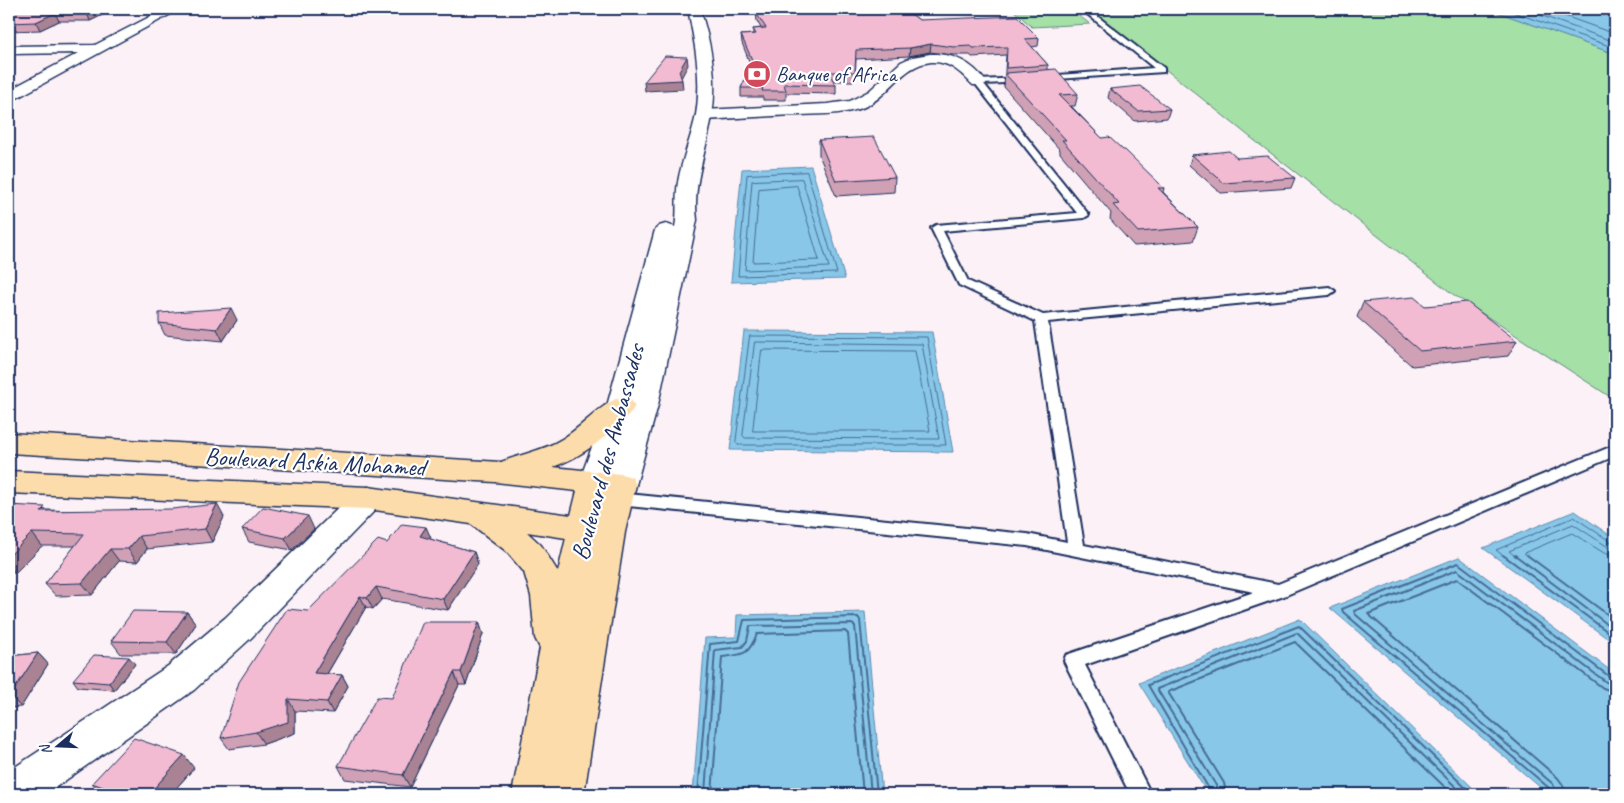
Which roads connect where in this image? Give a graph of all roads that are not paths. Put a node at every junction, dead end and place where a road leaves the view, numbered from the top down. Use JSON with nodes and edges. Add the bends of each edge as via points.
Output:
{"nodes":[{"id":1,"x":174,"y":9,"type":"edge"},
{"id":2,"x":694,"y":9,"type":"edge"},
{"id":3,"x":1084,"y":9,"type":"edge"},
{"id":4,"x":9,"y":50,"type":"edge"},
{"id":5,"x":97,"y":50,"type":"junction"},
{"id":6,"x":978,"y":82,"type":"junction"},
{"id":7,"x":9,"y":96,"type":"edge"},
{"id":8,"x":704,"y":114,"type":"junction"},
{"id":9,"x":684,"y":205,"type":"junction"},
{"id":10,"x":1329,"y":291,"type":"dead end"},
{"id":11,"x":1041,"y":319,"type":"junction"},
{"id":12,"x":621,"y":406,"type":"junction"},
{"id":13,"x":9,"y":443,"type":"edge"},
{"id":14,"x":1615,"y":450,"type":"edge"},
{"id":15,"x":495,"y":472,"type":"junction"},
{"id":16,"x":9,"y":482,"type":"edge"},
{"id":17,"x":368,"y":498,"type":"junction"},
{"id":18,"x":605,"y":505,"type":"junction"},
{"id":19,"x":478,"y":513,"type":"junction"},
{"id":20,"x":1077,"y":551,"type":"junction"},
{"id":21,"x":1278,"y":590,"type":"junction"},
{"id":22,"x":554,"y":666,"type":"junction"},
{"id":23,"x":11,"y":794,"type":"edge"},
{"id":24,"x":533,"y":794,"type":"edge"},
{"id":25,"x":564,"y":794,"type":"edge"},
{"id":26,"x":1141,"y":794,"type":"edge"}],
"edges":[{"from":1,"to":5,"type":"main road"},
{"from":2,"to":8,"type":"main road","name":"Boulevard des Ambassades","via":[[703,38],[706,74]]},
{"from":3,"to":6,"type":"lane","via":[[1161,70]]},
{"from":4,"to":5,"type":"main road"},
{"from":5,"to":7,"type":"main road"},
{"from":6,"to":8,"type":"main road","via":[[960,63],[937,57],[926,58],[904,65],[876,93],[856,105]]},
{"from":6,"to":11,"type":"lane","via":[[1084,215],[936,228],[963,283]]},
{"from":8,"to":9,"type":"main road","name":"Boulevard des Ambassades"},
{"from":9,"to":12,"type":"main road","name":"Boulevard des Ambassades","via":[[669,220]]},
{"from":9,"to":18,"type":"main road","name":"Boulevard des Ambassades","via":[[687,220],[644,405]]},
{"from":10,"to":11,"type":"lane"},
{"from":11,"to":20,"type":"lane"},
{"from":12,"to":15,"type":"main road","via":[[596,432],[574,446],[541,461]]},
{"from":12,"to":18,"type":"main road","name":"Boulevard des Ambassades"},
{"from":13,"to":15,"type":"main road","name":"Boulevard Askia Mohamed"},
{"from":14,"to":21,"type":"lane"},
{"from":15,"to":18,"type":"main road","name":"Boulevard Askia Mohamed"},
{"from":16,"to":17,"type":"main road","name":"Boulevard Askia Mohamed"},
{"from":17,"to":19,"type":"main road","name":"Boulevard Askia Mohamed"},
{"from":17,"to":23,"type":"main road","via":[[238,628],[180,678]]},
{"from":18,"to":19,"type":"main road","name":"Boulevard Askia Mohamed"},
{"from":18,"to":20,"type":"lane","via":[[1027,540]]},
{"from":18,"to":22,"type":"main road","name":"Boulevard des Ambassades","via":[[574,580]]},
{"from":18,"to":25,"type":"main road","name":"Boulevard des Ambassades"},
{"from":19,"to":22,"type":"main road","via":[[520,543],[542,571],[552,623]]},
{"from":20,"to":21,"type":"lane"},
{"from":21,"to":26,"type":"lane","via":[[1073,661]]},
{"from":22,"to":24,"type":"main road","name":"Boulevard des Ambassades"}]}
